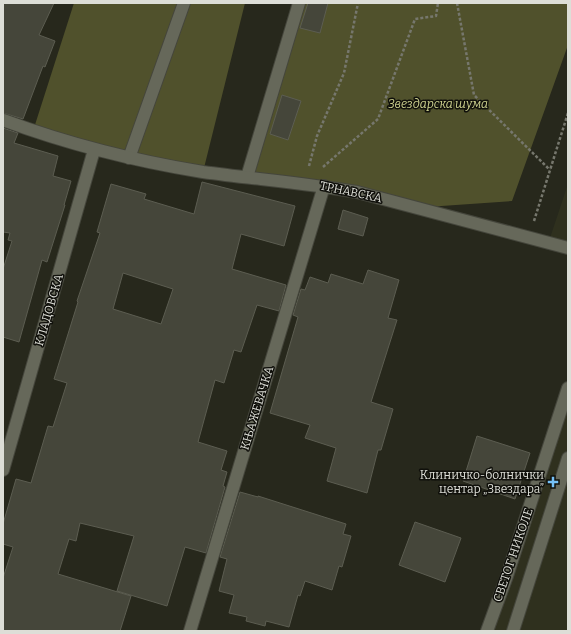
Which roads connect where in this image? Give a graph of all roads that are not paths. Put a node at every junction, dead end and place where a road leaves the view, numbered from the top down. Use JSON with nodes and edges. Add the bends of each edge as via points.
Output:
{"nodes":[{"id":1,"x":184,"y":3,"type":"edge"},
{"id":2,"x":299,"y":3,"type":"edge"},
{"id":3,"x":3,"y":120,"type":"edge"},
{"id":4,"x":94,"y":150,"type":"junction"},
{"id":5,"x":130,"y":158,"type":"junction"},
{"id":6,"x":247,"y":177,"type":"junction"},
{"id":7,"x":324,"y":186,"type":"junction"},
{"id":8,"x":568,"y":248,"type":"edge"},
{"id":9,"x":568,"y":388,"type":"edge"},
{"id":10,"x":568,"y":458,"type":"edge"},
{"id":11,"x":3,"y":470,"type":"edge"},
{"id":12,"x":190,"y":631,"type":"edge"},
{"id":13,"x":487,"y":631,"type":"edge"},
{"id":14,"x":513,"y":631,"type":"edge"}],
"edges":[{"from":1,"to":5,"type":"street"},
{"from":2,"to":6,"type":"street"},
{"from":3,"to":4,"type":"street","name":"ТРНАВСКА"},
{"from":4,"to":5,"type":"street","name":"ТРНАВСКА"},
{"from":4,"to":11,"type":"street","name":"КЛАДОВСКА"},
{"from":5,"to":6,"type":"street","name":"ТРНАВСКА","via":[[203,172]]},
{"from":6,"to":7,"type":"street","name":"ТРНАВСКА"},
{"from":7,"to":8,"type":"street","name":"ТРНАВСКА","via":[[357,192]]},
{"from":7,"to":12,"type":"street","name":"КЊАЖЕВАЧКА"},
{"from":9,"to":13,"type":"street","name":"СВЕТОГ НИКОЛЕ"},
{"from":10,"to":14,"type":"street"}]}
